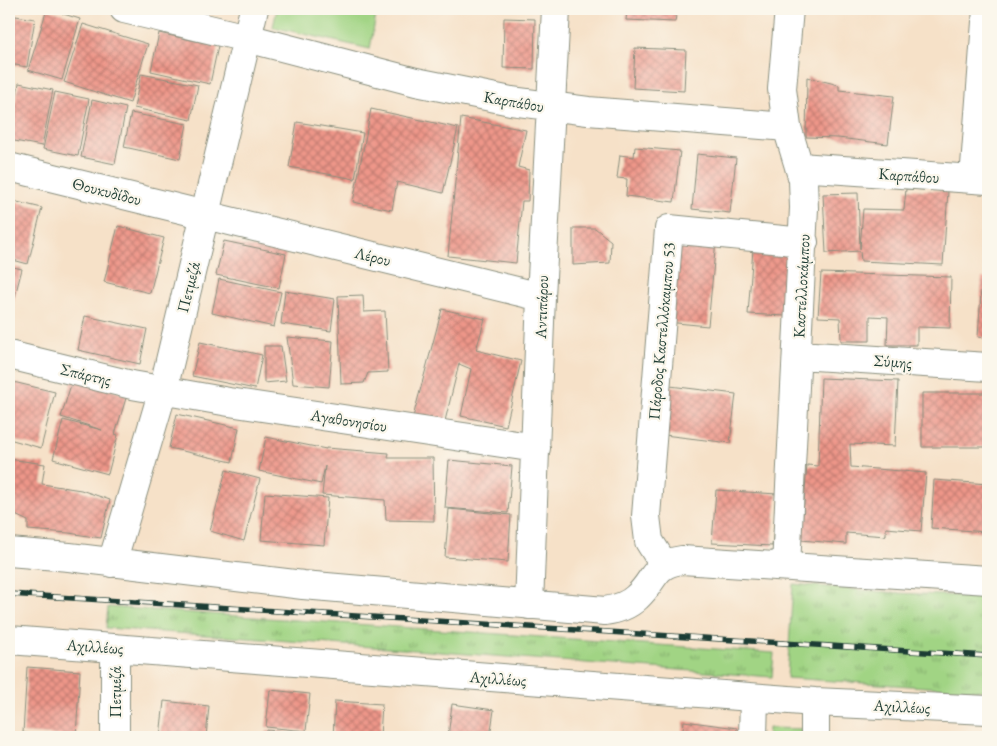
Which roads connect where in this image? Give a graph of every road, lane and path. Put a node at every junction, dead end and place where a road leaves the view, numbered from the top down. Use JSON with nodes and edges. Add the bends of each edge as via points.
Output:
{"nodes":[{"id":1,"x":124,"y":9,"type":"edge"},
{"id":2,"x":254,"y":9,"type":"edge"},
{"id":3,"x":556,"y":9,"type":"edge"},
{"id":4,"x":789,"y":9,"type":"edge"},
{"id":5,"x":987,"y":9,"type":"edge"},
{"id":6,"x":247,"y":38,"type":"junction"},
{"id":7,"x":551,"y":107,"type":"junction"},
{"id":8,"x":787,"y":127,"type":"junction"},
{"id":9,"x":9,"y":167,"type":"edge"},
{"id":10,"x":799,"y":167,"type":"junction"},
{"id":11,"x":981,"y":180,"type":"edge"},
{"id":12,"x":206,"y":215,"type":"junction"},
{"id":13,"x":804,"y":242,"type":"junction"},
{"id":14,"x":541,"y":297,"type":"junction"},
{"id":15,"x":9,"y":355,"type":"edge"},
{"id":16,"x":798,"y":355,"type":"junction"},
{"id":17,"x":988,"y":367,"type":"edge"},
{"id":18,"x":163,"y":390,"type":"junction"},
{"id":19,"x":536,"y":448,"type":"junction"},
{"id":20,"x":9,"y":552,"type":"edge"},
{"id":21,"x":112,"y":563,"type":"junction"},
{"id":22,"x":664,"y":564,"type":"junction"},
{"id":23,"x":786,"y":566,"type":"junction"},
{"id":24,"x":988,"y":580,"type":"edge"},
{"id":25,"x":529,"y":605,"type":"junction"},
{"id":26,"x":9,"y":640,"type":"edge"},
{"id":27,"x":115,"y":648,"type":"junction"},
{"id":28,"x":754,"y":698,"type":"junction"},
{"id":29,"x":816,"y":702,"type":"junction"},
{"id":30,"x":988,"y":710,"type":"edge"},
{"id":31,"x":115,"y":737,"type":"edge"},
{"id":32,"x":753,"y":737,"type":"edge"},
{"id":33,"x":815,"y":737,"type":"edge"}],
"edges":[{"from":1,"to":6,"type":"street","name":"Καρπάθου"},
{"from":2,"to":6,"type":"street","name":"Πετμεζά"},
{"from":3,"to":7,"type":"street","name":"Αντιπάρου"},
{"from":4,"to":8,"type":"street","name":"Καστελλοκάμπου","via":[[782,90]]},
{"from":5,"to":11,"type":"street"},
{"from":6,"to":7,"type":"street","name":"Καρπάθου","via":[[416,82]]},
{"from":6,"to":12,"type":"street","name":"Πετμεζά"},
{"from":7,"to":8,"type":"street","name":"Καρπάθου"},
{"from":7,"to":14,"type":"street","name":"Αντιπάρου"},
{"from":8,"to":10,"type":"street","name":"Καστελλοκάμπου"},
{"from":9,"to":12,"type":"street","name":"Θουκυδίδου"},
{"from":10,"to":11,"type":"street","name":"Καρπάθου"},
{"from":10,"to":13,"type":"street","name":"Καστελλοκάμπου","via":[[804,186]]},
{"from":12,"to":14,"type":"street","name":"Λέρου"},
{"from":12,"to":18,"type":"street","name":"Πετμεζά"},
{"from":13,"to":16,"type":"street","name":"Καστελλοκάμπου"},
{"from":13,"to":22,"type":"street","name":"Πάροδος Καστελλόκαμπου 53","via":[[669,229],[646,516],[649,541]]},
{"from":14,"to":19,"type":"street","name":"Αντιπάρου"},
{"from":15,"to":18,"type":"street","name":"Σπάρτης"},
{"from":16,"to":17,"type":"street","name":"Σύμης"},
{"from":16,"to":23,"type":"street","name":"Καστελλοκάμπου"},
{"from":18,"to":19,"type":"street","name":"Αγαθονησίου"},
{"from":18,"to":21,"type":"street","name":"Πετμεζά"},
{"from":19,"to":25,"type":"street","name":"Αντιπάρου"},
{"from":20,"to":21,"type":"street"},
{"from":21,"to":25,"type":"street","via":[[283,583]]},
{"from":22,"to":23,"type":"street","via":[[687,560]]},
{"from":22,"to":25,"type":"street","via":[[639,596],[622,607],[604,611]]},
{"from":23,"to":24,"type":"street"},
{"from":26,"to":27,"type":"street","name":"Αχιλλέως"},
{"from":27,"to":28,"type":"street","name":"Αχιλλέως"},
{"from":27,"to":31,"type":"street","name":"Πετμεζά"},
{"from":28,"to":29,"type":"street","name":"Αχιλλέως"},
{"from":28,"to":32,"type":"street"},
{"from":29,"to":30,"type":"street","name":"Αχιλλέως"},
{"from":29,"to":33,"type":"street"}]}
